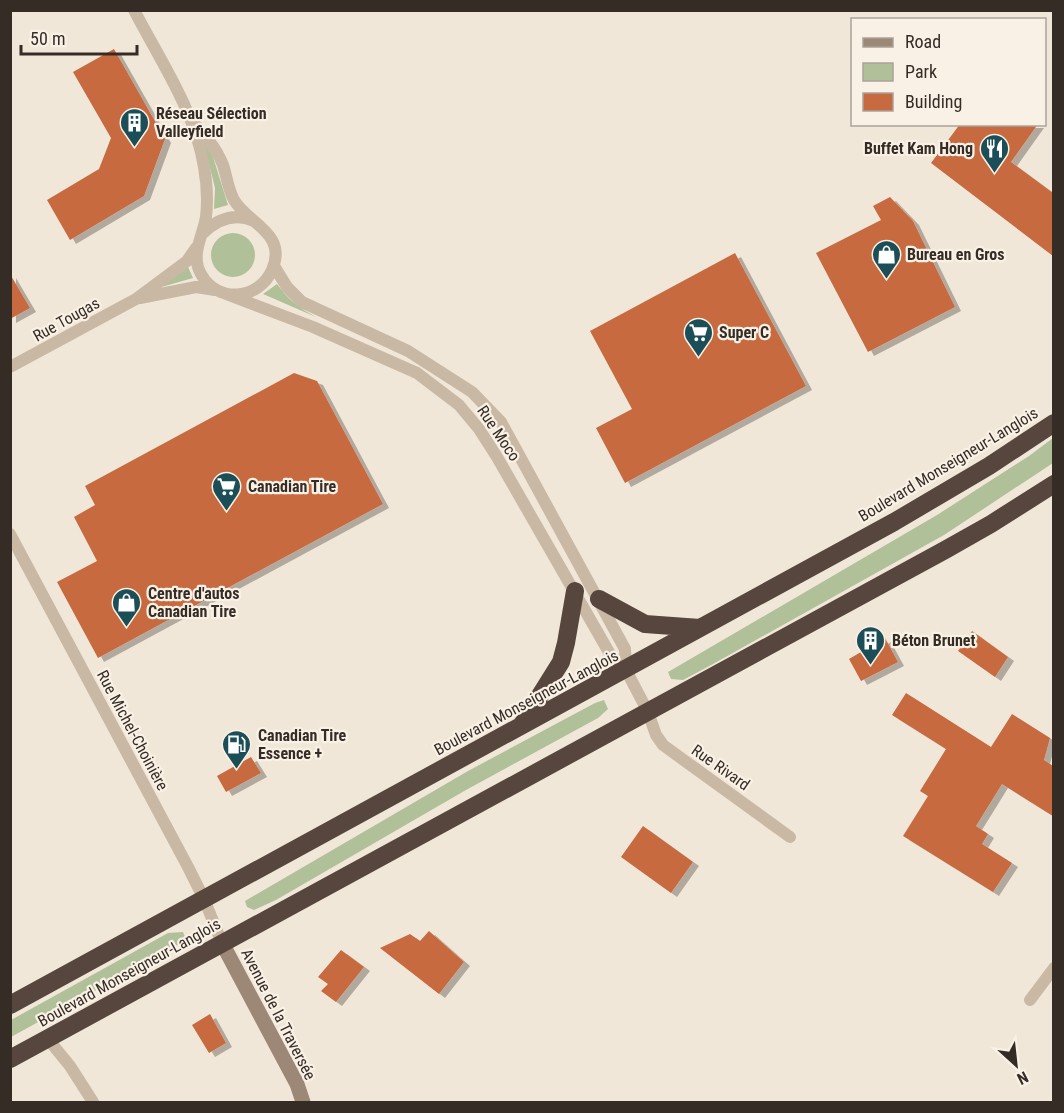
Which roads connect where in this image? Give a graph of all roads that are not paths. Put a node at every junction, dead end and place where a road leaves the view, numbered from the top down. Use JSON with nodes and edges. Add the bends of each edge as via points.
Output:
{"nodes":[{"id":1,"x":134,"y":10,"type":"edge"},
{"id":2,"x":192,"y":121,"type":"junction"},
{"id":3,"x":258,"y":223,"type":"junction"},
{"id":4,"x":202,"y":234,"type":"junction"},
{"id":5,"x":197,"y":247,"type":"junction"},
{"id":6,"x":274,"y":266,"type":"junction"},
{"id":7,"x":220,"y":292,"type":"junction"},
{"id":8,"x":136,"y":299,"type":"junction"},
{"id":9,"x":10,"y":368,"type":"edge"},
{"id":10,"x":1053,"y":423,"type":"edge"},
{"id":11,"x":1053,"y":484,"type":"edge"},
{"id":12,"x":10,"y":534,"type":"edge"},
{"id":13,"x":575,"y":591,"type":"junction"},
{"id":14,"x":599,"y":598,"type":"junction"},
{"id":15,"x":702,"y":628,"type":"junction"},
{"id":16,"x":626,"y":670,"type":"junction"},
{"id":17,"x":648,"y":712,"type":"junction"},
{"id":18,"x":520,"y":727,"type":"junction"},
{"id":19,"x":790,"y":837,"type":"dead end"},
{"id":20,"x":204,"y":899,"type":"junction"},
{"id":21,"x":222,"y":944,"type":"junction"},
{"id":22,"x":1053,"y":968,"type":"edge"},
{"id":23,"x":1030,"y":1000,"type":"dead end"},
{"id":24,"x":10,"y":1005,"type":"edge"},
{"id":25,"x":48,"y":1039,"type":"junction"},
{"id":26,"x":10,"y":1059,"type":"edge"},
{"id":27,"x":93,"y":1102,"type":"edge"},
{"id":28,"x":303,"y":1102,"type":"edge"}],
"edges":[{"from":1,"to":2,"type":"street","name":"Rue Moco"},
{"from":2,"to":3,"type":"street","name":"Rue Moco","via":[[216,149],[234,200]]},
{"from":2,"to":4,"type":"street","name":"Rue Moco","via":[[207,192]]},
{"from":3,"to":4,"type":"street","via":[[234,216],[221,219]]},
{"from":3,"to":6,"type":"street","name":"Rue Moco","via":[[273,242]]},
{"from":4,"to":5,"type":"street","name":"Rue Moco"},
{"from":5,"to":7,"type":"street","via":[[199,271]]},
{"from":5,"to":8,"type":"street","name":"Rue Tougas","via":[[187,261]]},
{"from":6,"to":7,"type":"street","via":[[261,286],[250,292]]},
{"from":6,"to":14,"type":"street","name":"Rue Moco","via":[[302,302],[408,351],[486,405],[517,447]]},
{"from":7,"to":8,"type":"street","name":"Rue Tougas","via":[[196,287]]},
{"from":7,"to":13,"type":"street","name":"Rue Moco","via":[[417,373],[459,405],[491,447]]},
{"from":8,"to":9,"type":"street","name":"Rue Tougas"},
{"from":10,"to":15,"type":"highway","name":"Boulevard Monseigneur-Langlois","via":[[923,506]]},
{"from":11,"to":17,"type":"highway","name":"Boulevard Monseigneur-Langlois","via":[[971,536]]},
{"from":12,"to":20,"type":"street","name":"Rue Michel-Choinière"},
{"from":13,"to":16,"type":"street","name":"Rue Moco","via":[[610,654]]},
{"from":13,"to":18,"type":"highway","via":[[561,662]]},
{"from":14,"to":15,"type":"highway","via":[[645,624]]},
{"from":14,"to":16,"type":"street","name":"Rue Moco","via":[[625,649]]},
{"from":15,"to":16,"type":"highway","name":"Boulevard Monseigneur-Langlois"},
{"from":16,"to":17,"type":"street","name":"Rue Moco"},
{"from":16,"to":18,"type":"highway","name":"Boulevard Monseigneur-Langlois"},
{"from":17,"to":19,"type":"street","name":"Rue Rivard","via":[[656,735],[668,750]]},
{"from":17,"to":21,"type":"highway","name":"Boulevard Monseigneur-Langlois"},
{"from":18,"to":20,"type":"highway","name":"Boulevard Monseigneur-Langlois"},
{"from":20,"to":21,"type":"street","name":"Rue Michel-Choinière"},
{"from":20,"to":24,"type":"highway","name":"Boulevard Monseigneur-Langlois"},
{"from":21,"to":25,"type":"highway","name":"Boulevard Monseigneur-Langlois"},
{"from":21,"to":28,"type":"street","name":"Avenue de la Traversée"},
{"from":22,"to":23,"type":"street"},
{"from":25,"to":26,"type":"highway","name":"Boulevard Monseigneur-Langlois"},
{"from":25,"to":27,"type":"street"}]}
